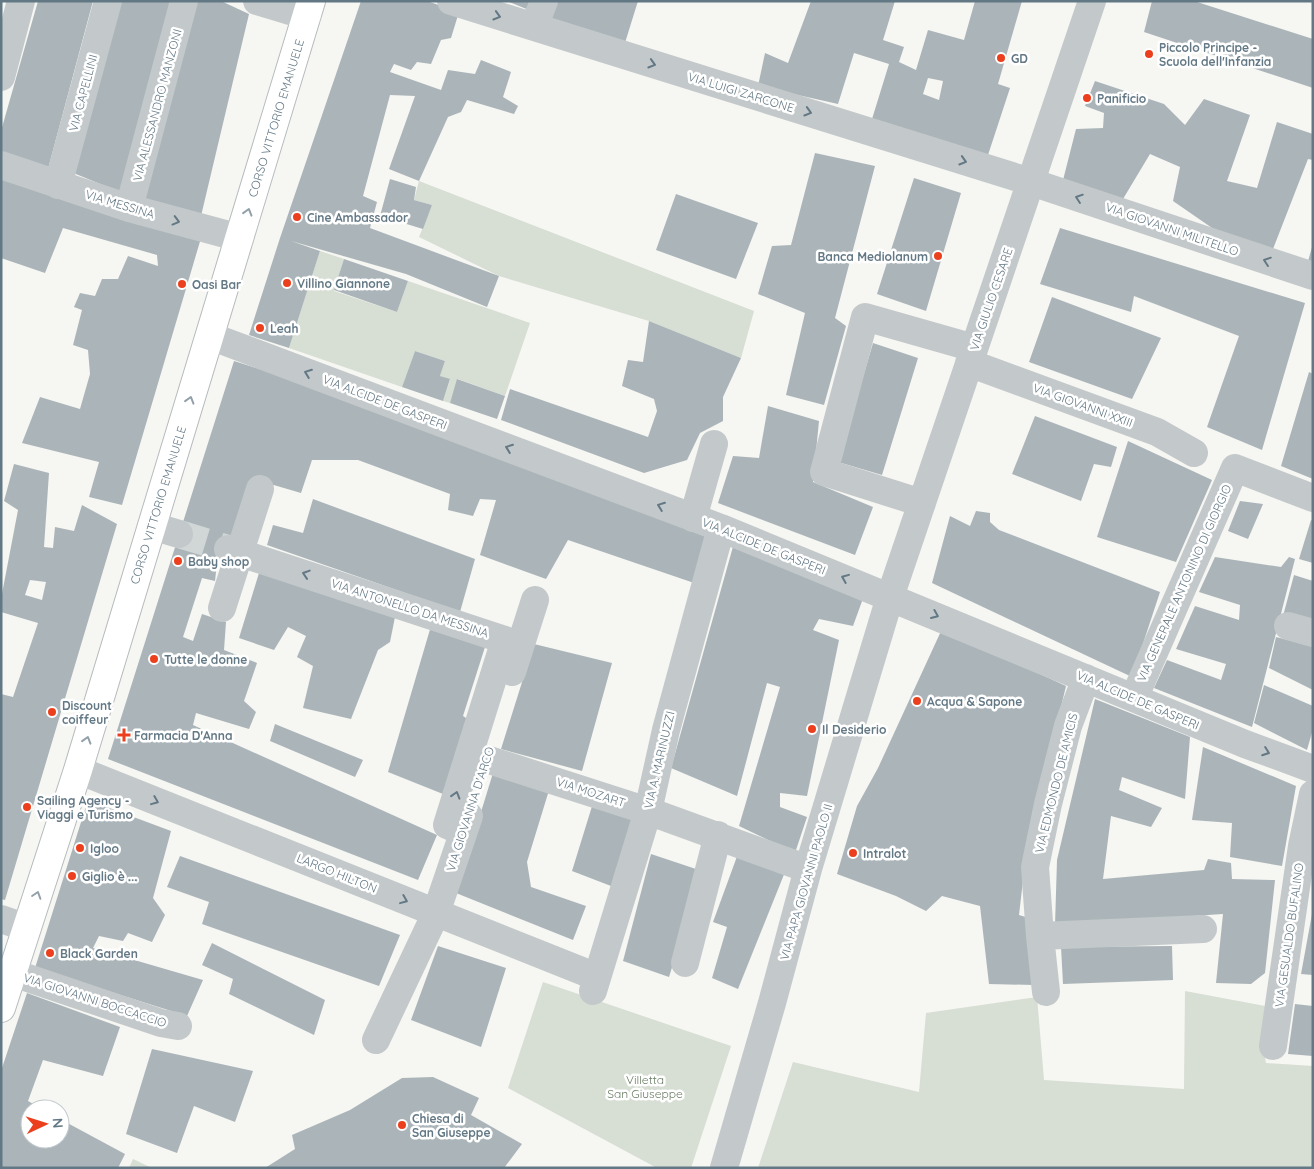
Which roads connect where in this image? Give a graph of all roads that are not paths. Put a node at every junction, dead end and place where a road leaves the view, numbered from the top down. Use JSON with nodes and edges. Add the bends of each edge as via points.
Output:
{"nodes":[{"id":1,"x":21,"y":1,"type":"edge"},
{"id":2,"x":108,"y":1,"type":"edge"},
{"id":3,"x":184,"y":1,"type":"edge"},
{"id":4,"x":257,"y":1,"type":"edge"},
{"id":5,"x":451,"y":1,"type":"edge"},
{"id":6,"x":544,"y":1,"type":"edge"},
{"id":7,"x":1092,"y":1,"type":"edge"},
{"id":8,"x":309,"y":9,"type":"edge"},
{"id":9,"x":534,"y":27,"type":"junction"},
{"id":10,"x":1,"y":78,"type":"edge"},
{"id":11,"x":1,"y":165,"type":"edge"},
{"id":12,"x":1030,"y":182,"type":"junction"},
{"id":13,"x":58,"y":185,"type":"junction"},
{"id":14,"x":129,"y":208,"type":"junction"},
{"id":15,"x":240,"y":238,"type":"junction"},
{"id":16,"x":1313,"y":276,"type":"edge"},
{"id":17,"x":210,"y":336,"type":"junction"},
{"id":18,"x":972,"y":356,"type":"junction"},
{"id":19,"x":714,"y":444,"type":"dead end"},
{"id":20,"x":1194,"y":454,"type":"dead end"},
{"id":21,"x":260,"y":490,"type":"dead end"},
{"id":22,"x":1313,"y":498,"type":"edge"},
{"id":23,"x":922,"y":503,"type":"junction"},
{"id":24,"x":693,"y":518,"type":"junction"},
{"id":25,"x":152,"y":526,"type":"junction"},
{"id":26,"x":721,"y":528,"type":"junction"},
{"id":27,"x":179,"y":534,"type":"tunnel mouth"},
{"id":28,"x":234,"y":551,"type":"junction"},
{"id":29,"x":890,"y":597,"type":"junction"},
{"id":30,"x":535,"y":600,"type":"dead end"},
{"id":31,"x":222,"y":608,"type":"dead end"},
{"id":32,"x":1086,"y":678,"type":"junction"},
{"id":33,"x":1134,"y":698,"type":"junction"},
{"id":34,"x":486,"y":759,"type":"junction"},
{"id":35,"x":1313,"y":769,"type":"edge"},
{"id":36,"x":78,"y":770,"type":"junction"},
{"id":37,"x":1313,"y":794,"type":"edge"},
{"id":38,"x":648,"y":810,"type":"junction"},
{"id":39,"x":463,"y":832,"type":"junction"},
{"id":40,"x":718,"y":835,"type":"junction"},
{"id":41,"x":808,"y":869,"type":"junction"},
{"id":42,"x":436,"y":912,"type":"junction"},
{"id":43,"x":1,"y":919,"type":"edge"},
{"id":44,"x":27,"y":928,"type":"junction"},
{"id":45,"x":1203,"y":929,"type":"dead end"},
{"id":46,"x":1040,"y":936,"type":"junction"},
{"id":47,"x":684,"y":963,"type":"dead end"},
{"id":48,"x":12,"y":973,"type":"junction"},
{"id":49,"x":595,"y":984,"type":"joint"},
{"id":50,"x":1046,"y":992,"type":"dead end"},
{"id":51,"x":1,"y":1008,"type":"edge"},
{"id":52,"x":178,"y":1026,"type":"dead end"},
{"id":53,"x":376,"y":1040,"type":"dead end"},
{"id":54,"x":1272,"y":1046,"type":"dead end"},
{"id":55,"x":724,"y":1168,"type":"edge"}],
"edges":[{"from":1,"to":10,"type":"street"},
{"from":2,"to":13,"type":"street","name":"VIA CAPELLINI"},
{"from":3,"to":14,"type":"street","name":"VIA ALESSANDRO MANZONI"},
{"from":4,"to":8,"type":"street"},
{"from":5,"to":9,"type":"street","name":"VIA LUIGI ZARCONE","one_way":true},
{"from":6,"to":9,"type":"street"},
{"from":7,"to":12,"type":"street","name":"VIA GIULIO CESARE"},
{"from":15,"to":8,"type":"main road","name":"CORSO VITTORIO EMANUELE","one_way":true},
{"from":9,"to":12,"type":"street","name":"VIA LUIGI ZARCONE","one_way":true},
{"from":11,"to":13,"type":"street","name":"VIA MESSINA"},
{"from":16,"to":12,"type":"street","name":"VIA GIOVANNI MILITELLO","one_way":true},
{"from":12,"to":18,"type":"street","name":"VIA GIULIO CESARE"},
{"from":13,"to":14,"type":"street","name":"VIA MESSINA"},
{"from":14,"to":15,"type":"street","name":"VIA MESSINA","one_way":true},
{"from":15,"to":17,"type":"main road","name":"CORSO VITTORIO EMANUELE"},
{"from":24,"to":17,"type":"street","name":"VIA ALCIDE DE GASPERI","one_way":true},
{"from":25,"to":17,"type":"main road","name":"CORSO VITTORIO EMANUELE","one_way":true},
{"from":18,"to":20,"type":"street","name":"VIA GIOVANNI XXIII","via":[[1157,432]]},
{"from":18,"to":23,"type":"street","name":"VIA GIULIO CESARE"},
{"from":18,"to":23,"type":"street","name":"VIA GIOVANNI XXIII","via":[[865,317],[824,472]]},
{"from":19,"to":24,"type":"street"},
{"from":21,"to":28,"type":"street"},
{"from":22,"to":33,"type":"street","name":"VIA GENERALE ANTONINO DI GIORGIO","via":[[1235,468]]},
{"from":23,"to":29,"type":"street","name":"VIA GIULIO CESARE"},
{"from":24,"to":26,"type":"street","name":"VIA ALCIDE DE GASPERI"},
{"from":25,"to":27,"type":"street"},
{"from":36,"to":25,"type":"main road","name":"CORSO VITTORIO EMANUELE","one_way":true},
{"from":29,"to":26,"type":"street","name":"VIA ALCIDE DE GASPERI","one_way":true},
{"from":26,"to":38,"type":"street","name":"VIA A. MARINUZZI","via":[[666,730]]},
{"from":28,"to":31,"type":"street"},
{"from":39,"to":28,"type":"street","name":"VIA ANTONELLO DA MESSINA","one_way":true,"via":[[447,825],[505,640]]},
{"from":29,"to":32,"type":"street","name":"VIA ALCIDE DE GASPERI","one_way":true},
{"from":29,"to":41,"type":"street","name":"VIA PAPA GIOVANNI PAOLO II"},
{"from":30,"to":34,"type":"street","name":"VIA GIOVANNA D'ARCO"},
{"from":32,"to":33,"type":"street","name":"VIA ALCIDE DE GASPERI"},
{"from":32,"to":46,"type":"street","name":"VIA EDMONDO DE AMICIS","via":[[1068,726],[1035,867]]},
{"from":33,"to":35,"type":"street","name":"VIA ALCIDE DE GASPERI","one_way":true},
{"from":34,"to":38,"type":"street","name":"VIA MOZART"},
{"from":34,"to":39,"type":"street","name":"VIA GIOVANNA D'ARCO"},
{"from":36,"to":42,"type":"street","name":"LARGO HILTON","one_way":true},
{"from":44,"to":36,"type":"main road","name":"CORSO VITTORIO EMANUELE","one_way":true},
{"from":37,"to":54,"type":"street","name":"VIA GESUALDO BUFALINO","via":[[1302,846]]},
{"from":38,"to":40,"type":"street","name":"VIA MOZART"},
{"from":38,"to":49,"type":"street","name":"VIA A. MARINUZZI"},
{"from":39,"to":42,"type":"street","name":"VIA GIOVANNA D'ARCO"},
{"from":40,"to":41,"type":"street","name":"VIA MOZART"},
{"from":40,"to":47,"type":"street"},
{"from":41,"to":55,"type":"street","name":"VIA PAPA GIOVANNI PAOLO II"},
{"from":42,"to":49,"type":"street","name":"LARGO HILTON"},
{"from":42,"to":53,"type":"street","name":"VIA GIOVANNA D'ARCO"},
{"from":43,"to":44,"type":"street"},
{"from":44,"to":48,"type":"main road","name":"CORSO VITTORIO EMANUELE"},
{"from":45,"to":46,"type":"street"},
{"from":46,"to":50,"type":"street","name":"VIA EDMONDO DE AMICIS"},
{"from":48,"to":51,"type":"main road","name":"CORSO VITTORIO EMANUELE"},
{"from":48,"to":52,"type":"street","name":"VIA GIOVANNI BOCCACCIO","via":[[160,1023]]}]}
